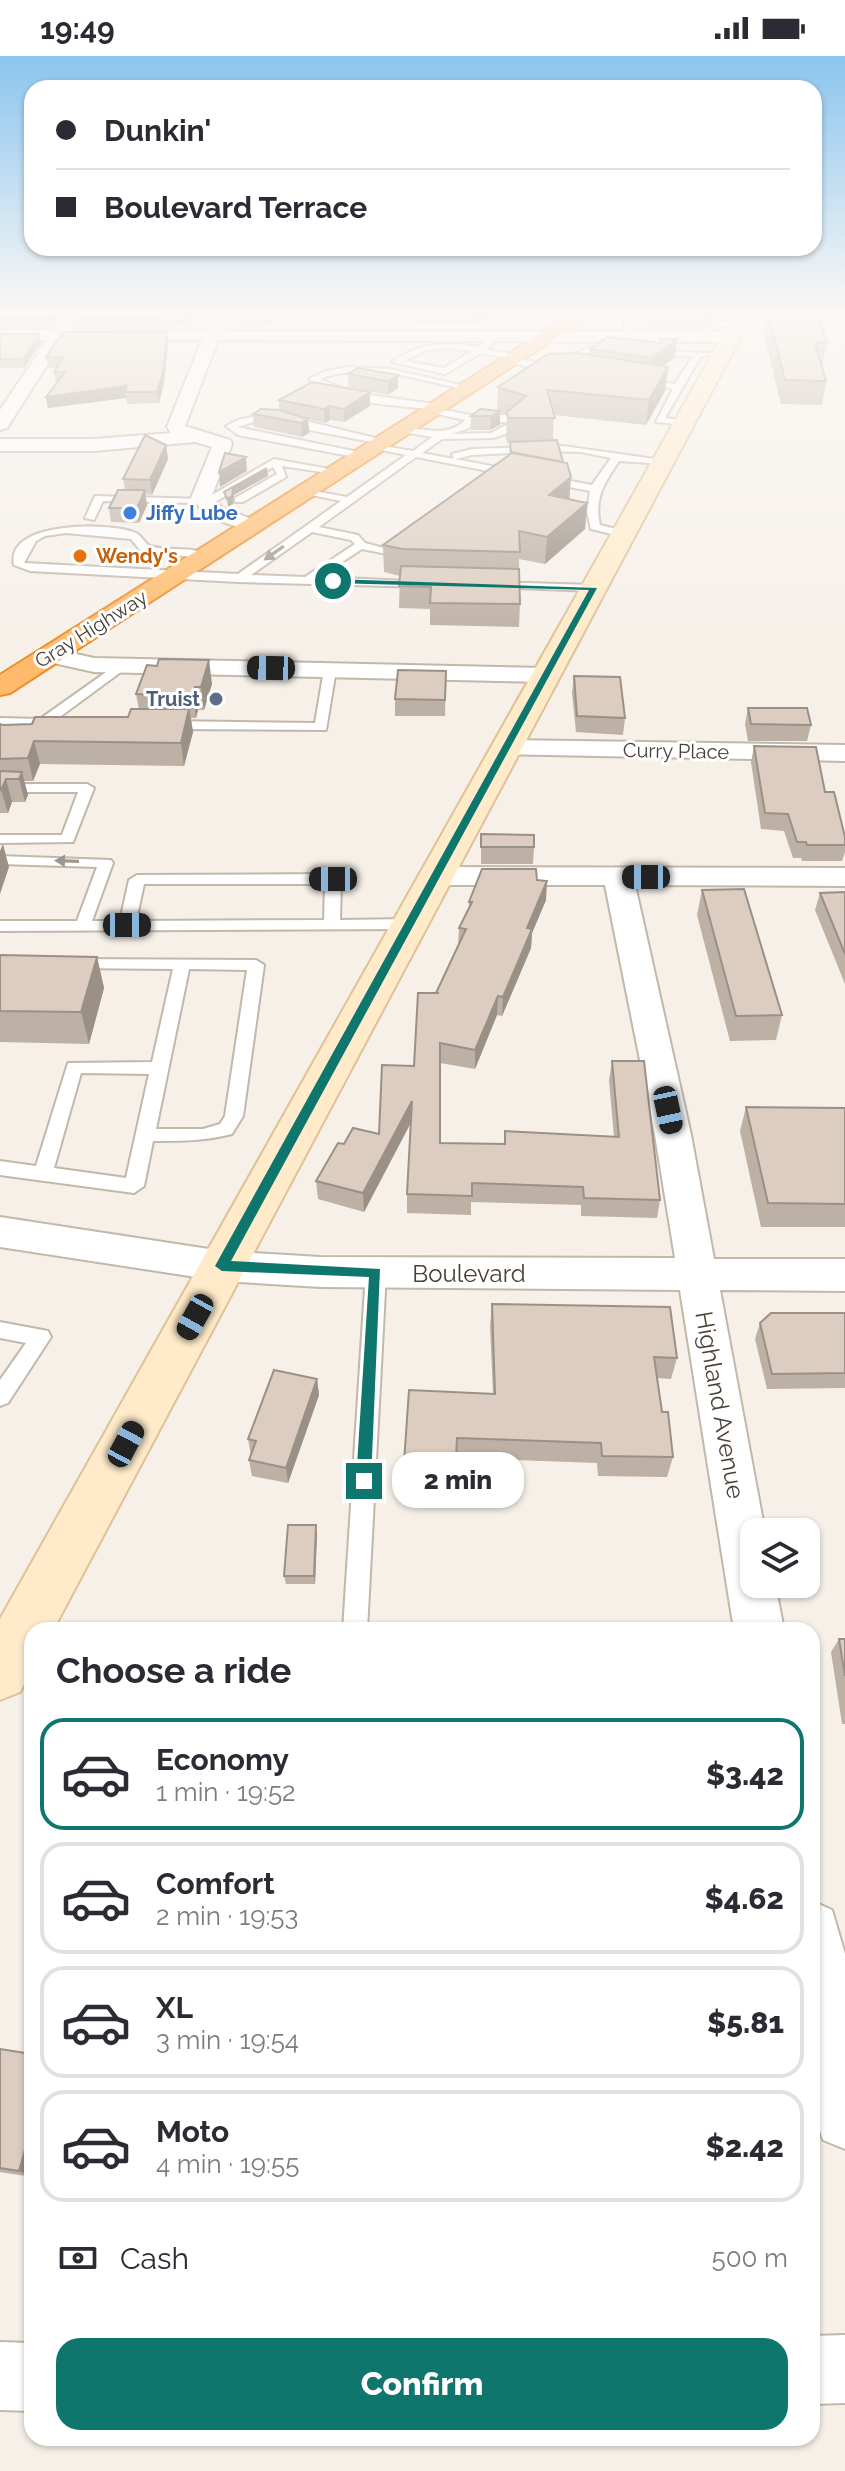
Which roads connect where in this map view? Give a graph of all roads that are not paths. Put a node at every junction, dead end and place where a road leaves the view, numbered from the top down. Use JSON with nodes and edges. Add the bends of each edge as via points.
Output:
{"nodes":[{"id":1,"x":177,"y":425,"type":"edge"},
{"id":2,"x":244,"y":425,"type":"edge"},
{"id":3,"x":298,"y":425,"type":"edge"},
{"id":4,"x":408,"y":425,"type":"edge"},
{"id":5,"x":467,"y":425,"type":"edge"},
{"id":6,"x":515,"y":425,"type":"edge"},
{"id":7,"x":684,"y":425,"type":"edge"},
{"id":8,"x":441,"y":435,"type":"junction"},
{"id":9,"x":198,"y":436,"type":"junction"},
{"id":10,"x":379,"y":443,"type":"junction"},
{"id":11,"x":0,"y":445,"type":"edge"},
{"id":12,"x":416,"y":453,"type":"junction"},
{"id":13,"x":616,"y":458,"type":"junction"},
{"id":14,"x":448,"y":459,"type":"junction"},
{"id":15,"x":664,"y":461,"type":"junction"},
{"id":16,"x":274,"y":462,"type":"junction"},
{"id":17,"x":335,"y":471,"type":"junction"},
{"id":18,"x":506,"y":471,"type":"junction"},
{"id":19,"x":495,"y":479,"type":"edge"},
{"id":20,"x":257,"y":484,"type":"junction"},
{"id":21,"x":595,"y":489,"type":"junction"},
{"id":22,"x":306,"y":491,"type":"junction"},
{"id":23,"x":222,"y":496,"type":"junction"},
{"id":24,"x":349,"y":500,"type":"junction"},
{"id":25,"x":90,"y":518,"type":"dead end"},
{"id":26,"x":252,"y":526,"type":"junction"},
{"id":27,"x":310,"y":528,"type":"junction"},
{"id":28,"x":624,"y":534,"type":"junction"},
{"id":29,"x":360,"y":545,"type":"junction"},
{"id":30,"x":133,"y":555,"type":"junction"},
{"id":31,"x":205,"y":556,"type":"junction"},
{"id":32,"x":333,"y":563,"type":"junction"},
{"id":33,"x":385,"y":563,"type":"dead end"},
{"id":34,"x":346,"y":566,"type":"dead end"},
{"id":35,"x":173,"y":577,"type":"junction"},
{"id":36,"x":238,"y":579,"type":"junction"},
{"id":37,"x":307,"y":580,"type":"junction"},
{"id":38,"x":437,"y":584,"type":"edge"},
{"id":39,"x":484,"y":585,"type":"edge"},
{"id":40,"x":594,"y":588,"type":"junction"},
{"id":41,"x":49,"y":655,"type":"junction"},
{"id":42,"x":123,"y":666,"type":"junction"},
{"id":43,"x":330,"y":670,"type":"junction"},
{"id":44,"x":545,"y":675,"type":"junction"},
{"id":45,"x":0,"y":687,"type":"edge"},
{"id":46,"x":0,"y":722,"type":"edge"},
{"id":47,"x":43,"y":723,"type":"junction"},
{"id":48,"x":74,"y":723,"type":"edge"},
{"id":49,"x":151,"y":724,"type":"edge"},
{"id":50,"x":507,"y":748,"type":"junction"},
{"id":51,"x":845,"y":753,"type":"edge"},
{"id":52,"x":0,"y":788,"type":"edge"},
{"id":53,"x":0,"y":839,"type":"edge"},
{"id":54,"x":0,"y":860,"type":"edge"},
{"id":55,"x":106,"y":863,"type":"junction"},
{"id":56,"x":438,"y":876,"type":"junction"},
{"id":57,"x":618,"y":877,"type":"junction"},
{"id":58,"x":845,"y":877,"type":"edge"},
{"id":59,"x":137,"y":880,"type":"junction"},
{"id":60,"x":410,"y":924,"type":"junction"},
{"id":61,"x":83,"y":925,"type":"junction"},
{"id":62,"x":127,"y":925,"type":"junction"},
{"id":63,"x":332,"y":925,"type":"junction"},
{"id":64,"x":0,"y":926,"type":"edge"},
{"id":65,"x":61,"y":964,"type":"edge"},
{"id":66,"x":182,"y":964,"type":"junction"},
{"id":67,"x":159,"y":1068,"type":"junction"},
{"id":68,"x":145,"y":1135,"type":"junction"},
{"id":69,"x":0,"y":1168,"type":"edge"},
{"id":70,"x":43,"y":1173,"type":"junction"},
{"id":71,"x":0,"y":1232,"type":"edge"},
{"id":72,"x":222,"y":1266,"type":"junction"},
{"id":73,"x":376,"y":1272,"type":"junction"},
{"id":74,"x":697,"y":1274,"type":"junction"},
{"id":75,"x":845,"y":1275,"type":"edge"},
{"id":76,"x":0,"y":1330,"type":"edge"},
{"id":77,"x":0,"y":1397,"type":"edge"},
{"id":78,"x":28,"y":1622,"type":"edge"},
{"id":79,"x":355,"y":1622,"type":"edge"},
{"id":80,"x":758,"y":1622,"type":"edge"},
{"id":81,"x":24,"y":1629,"type":"edge"},
{"id":82,"x":0,"y":1673,"type":"edge"},
{"id":83,"x":820,"y":1976,"type":"edge"},
{"id":84,"x":845,"y":2118,"type":"edge"},
{"id":85,"x":845,"y":2369,"type":"edge"},
{"id":86,"x":820,"y":2370,"type":"edge"},
{"id":87,"x":0,"y":2376,"type":"edge"},
{"id":88,"x":24,"y":2377,"type":"edge"}],
"edges":[{"from":1,"to":9,"type":"street","via":[[181,433]]},
{"from":2,"to":10,"type":"lane","via":[[246,431],[304,444]]},
{"from":3,"to":10,"type":"lane"},
{"from":4,"to":10,"type":"highway","name":"Gray Highway"},
{"from":5,"to":8,"type":"lane"},
{"from":6,"to":8,"type":"lane","via":[[497,436]]},
{"from":7,"to":15,"type":"street"},
{"from":8,"to":10,"type":"lane"},
{"from":8,"to":12,"type":"lane"},
{"from":9,"to":11,"type":"street","via":[[94,445]]},
{"from":9,"to":23,"type":"street","via":[[223,447],[203,489]]},
{"from":10,"to":12,"type":"lane"},
{"from":10,"to":17,"type":"highway","name":"Gray Highway"},
{"from":12,"to":14,"type":"lane"},
{"from":12,"to":24,"type":"lane"},
{"from":13,"to":14,"type":"lane","via":[[580,450],[472,452]]},
{"from":13,"to":15,"type":"lane"},
{"from":13,"to":21,"type":"lane"},
{"from":14,"to":18,"type":"lane"},
{"from":15,"to":28,"type":"street"},
{"from":16,"to":17,"type":"lane"},
{"from":16,"to":20,"type":"lane"},
{"from":16,"to":20,"type":"lane","via":[[283,475]]},
{"from":17,"to":22,"type":"highway","name":"Gray Highway"},
{"from":18,"to":19,"type":"lane"},
{"from":18,"to":21,"type":"lane"},
{"from":20,"to":23,"type":"lane"},
{"from":20,"to":23,"type":"lane"},
{"from":21,"to":28,"type":"lane","via":[[595,527]]},
{"from":22,"to":24,"type":"lane"},
{"from":22,"to":26,"type":"highway","name":"Gray Highway"},
{"from":23,"to":25,"type":"lane","via":[[154,504],[99,498]]},
{"from":23,"to":26,"type":"street"},
{"from":24,"to":27,"type":"lane"},
{"from":26,"to":31,"type":"highway","name":"Gray Highway"},
{"from":27,"to":29,"type":"lane","via":[[354,537]]},
{"from":27,"to":36,"type":"lane","one_way":true},
{"from":28,"to":40,"type":"street"},
{"from":29,"to":32,"type":"lane"},
{"from":29,"to":33,"type":"lane","via":[[402,550]]},
{"from":30,"to":30,"type":"lane","via":[[112,534],[44,533],[30,540],[18,561],[30,568],[95,570]]},
{"from":30,"to":31,"type":"lane"},
{"from":30,"to":35,"type":"lane"},
{"from":31,"to":35,"type":"highway","name":"Gray Highway"},
{"from":32,"to":34,"type":"lane"},
{"from":32,"to":37,"type":"lane"},
{"from":35,"to":36,"type":"lane"},
{"from":35,"to":41,"type":"highway","name":"Gray Highway"},
{"from":36,"to":37,"type":"lane"},
{"from":37,"to":38,"type":"lane","via":[[359,576]]},
{"from":39,"to":40,"type":"lane"},
{"from":40,"to":44,"type":"street"},
{"from":41,"to":42,"type":"street"},
{"from":41,"to":45,"type":"highway","name":"Gray Highway"},
{"from":42,"to":43,"type":"street"},
{"from":42,"to":47,"type":"lane"},
{"from":43,"to":44,"type":"street"},
{"from":43,"to":49,"type":"lane","via":[[321,727]]},
{"from":44,"to":50,"type":"street"},
{"from":46,"to":47,"type":"lane"},
{"from":47,"to":48,"type":"lane"},
{"from":50,"to":51,"type":"street","name":"Curry Place"},
{"from":50,"to":56,"type":"street"},
{"from":52,"to":53,"type":"lane","via":[[87,788],[68,839]]},
{"from":55,"to":54,"type":"lane","one_way":true},
{"from":55,"to":59,"type":"lane"},
{"from":55,"to":61,"type":"lane"},
{"from":56,"to":57,"type":"street"},
{"from":56,"to":60,"type":"street"},
{"from":57,"to":58,"type":"street"},
{"from":57,"to":74,"type":"street","name":"Highland Avenue"},
{"from":59,"to":62,"type":"lane"},
{"from":59,"to":63,"type":"lane","via":[[333,879]]},
{"from":60,"to":63,"type":"lane"},
{"from":60,"to":72,"type":"street"},
{"from":61,"to":62,"type":"lane"},
{"from":61,"to":64,"type":"lane"},
{"from":62,"to":63,"type":"lane"},
{"from":65,"to":66,"type":"lane"},
{"from":66,"to":67,"type":"lane"},
{"from":66,"to":68,"type":"lane","via":[[256,965],[234,1116],[226,1129],[203,1135]]},
{"from":67,"to":68,"type":"lane"},
{"from":67,"to":70,"type":"lane","via":[[74,1067]]},
{"from":68,"to":70,"type":"lane","via":[[134,1186]]},
{"from":69,"to":70,"type":"lane"},
{"from":71,"to":72,"type":"street","name":"Boulevard"},
{"from":72,"to":73,"type":"street","name":"Boulevard"},
{"from":72,"to":78,"type":"street"},
{"from":73,"to":74,"type":"street","name":"Boulevard"},
{"from":73,"to":79,"type":"lane"},
{"from":74,"to":75,"type":"street","name":"Boulevard"},
{"from":74,"to":80,"type":"street","name":"Highland Avenue"},
{"from":76,"to":77,"type":"lane","via":[[41,1337]]},
{"from":81,"to":82,"type":"street"},
{"from":83,"to":84,"type":"street"},
{"from":85,"to":86,"type":"street"},
{"from":87,"to":88,"type":"street"}]}
